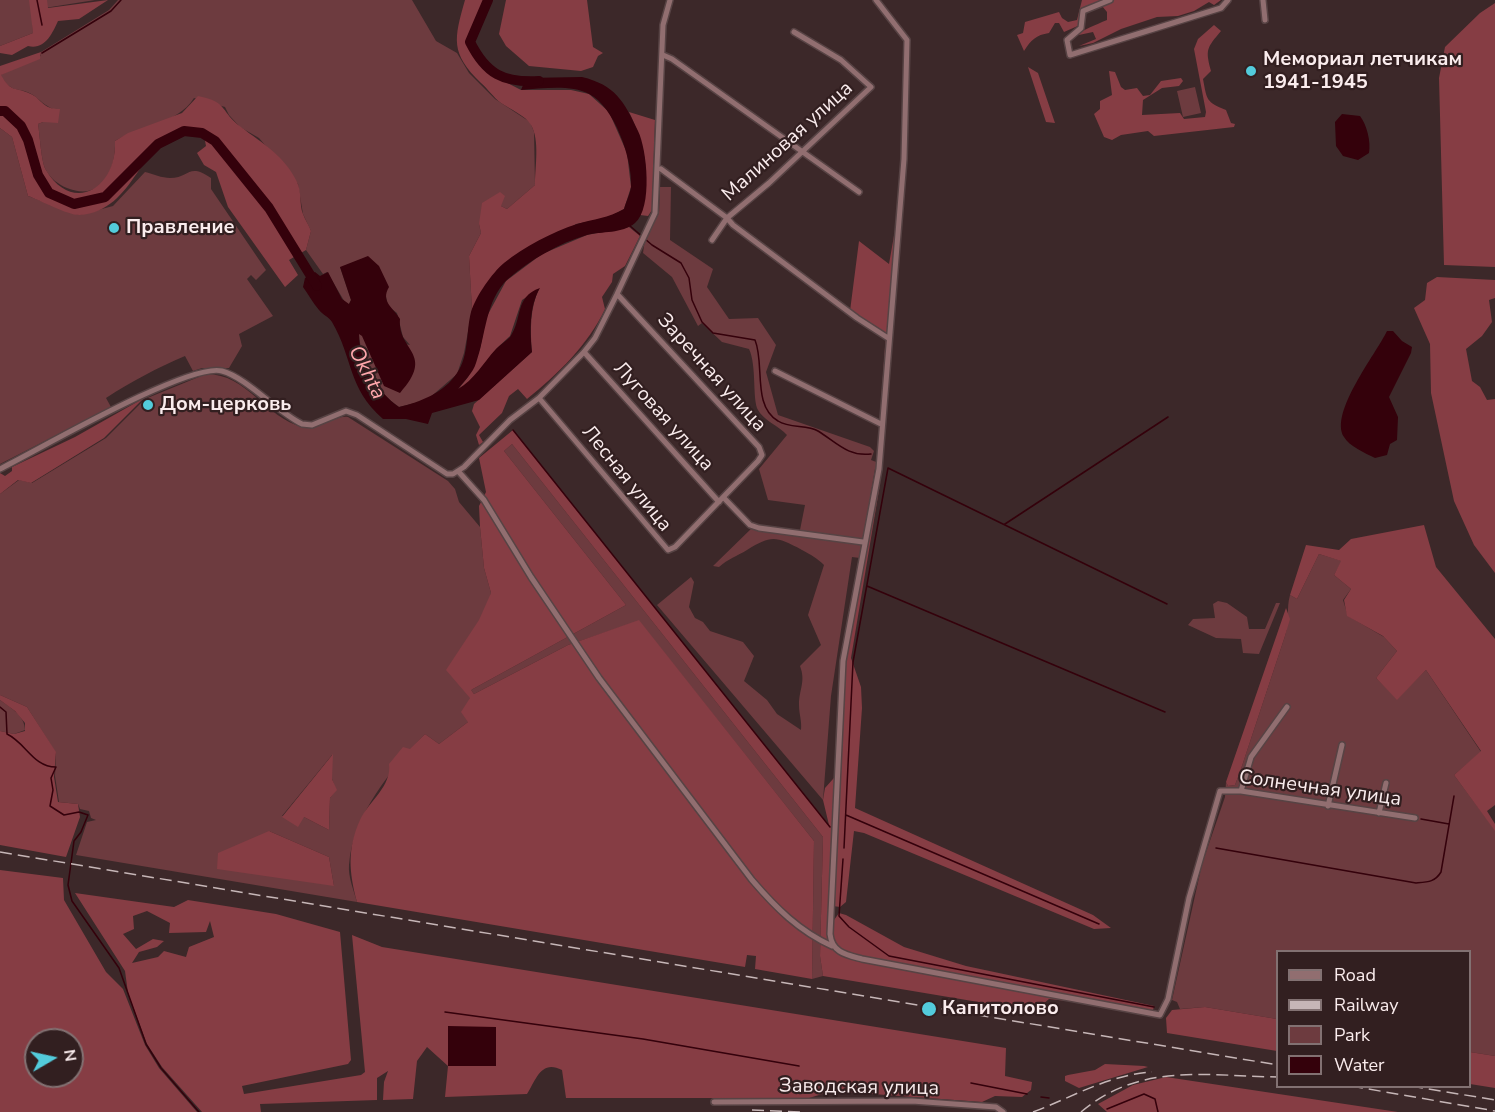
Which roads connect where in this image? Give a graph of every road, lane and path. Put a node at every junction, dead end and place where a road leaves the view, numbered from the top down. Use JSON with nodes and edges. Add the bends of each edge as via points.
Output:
{"nodes":[{"id":1,"x":670,"y":0,"type":"edge"},
{"id":2,"x":876,"y":0,"type":"edge"},
{"id":3,"x":1110,"y":0,"type":"edge"},
{"id":4,"x":1228,"y":0,"type":"edge"},
{"id":5,"x":1263,"y":0,"type":"edge"},
{"id":6,"x":1265,"y":20,"type":"dead end"},
{"id":7,"x":794,"y":32,"type":"dead end"},
{"id":8,"x":663,"y":55,"type":"junction"},
{"id":9,"x":802,"y":151,"type":"junction"},
{"id":10,"x":662,"y":169,"type":"dead end"},
{"id":11,"x":859,"y":192,"type":"dead end"},
{"id":12,"x":727,"y":218,"type":"junction"},
{"id":13,"x":712,"y":240,"type":"dead end"},
{"id":14,"x":617,"y":294,"type":"junction"},
{"id":15,"x":888,"y":338,"type":"junction"},
{"id":16,"x":584,"y":352,"type":"junction"},
{"id":17,"x":775,"y":371,"type":"dead end"},
{"id":18,"x":539,"y":398,"type":"junction"},
{"id":19,"x":881,"y":424,"type":"junction"},
{"id":20,"x":0,"y":469,"type":"edge"},
{"id":21,"x":458,"y":471,"type":"junction"},
{"id":22,"x":722,"y":500,"type":"junction"},
{"id":23,"x":863,"y":542,"type":"junction"},
{"id":24,"x":1287,"y":707,"type":"dead end"},
{"id":25,"x":1342,"y":745,"type":"dead end"},
{"id":26,"x":1386,"y":783,"type":"dead end"},
{"id":27,"x":1240,"y":791,"type":"junction"},
{"id":28,"x":1328,"y":806,"type":"junction"},
{"id":29,"x":1379,"y":813,"type":"junction"},
{"id":30,"x":1415,"y":818,"type":"dead end"},
{"id":31,"x":832,"y":946,"type":"junction"},
{"id":32,"x":714,"y":1102,"type":"dead end"},
{"id":33,"x":1003,"y":1112,"type":"edge"}],
"edges":[{"from":1,"to":8,"type":"street","via":[[663,25]]},
{"from":2,"to":15,"type":"street","via":[[907,40],[904,159]]},
{"from":3,"to":4,"type":"street","via":[[1083,11],[1081,28],[1067,40],[1070,55],[1221,8]]},
{"from":5,"to":6,"type":"street"},
{"from":7,"to":9,"type":"street","name":"Малиновая улица","via":[[841,60],[872,87]]},
{"from":8,"to":9,"type":"street"},
{"from":8,"to":14,"type":"street","via":[[655,213]]},
{"from":9,"to":11,"type":"street"},
{"from":9,"to":12,"type":"street","name":"Малиновая улица"},
{"from":10,"to":12,"type":"street"},
{"from":12,"to":13,"type":"street","name":"Малиновая улица"},
{"from":12,"to":15,"type":"street","via":[[785,265]]},
{"from":14,"to":16,"type":"street"},
{"from":14,"to":22,"type":"street","name":"Заречная улица","via":[[761,451],[758,461]]},
{"from":15,"to":19,"type":"street"},
{"from":16,"to":18,"type":"street"},
{"from":16,"to":22,"type":"street","name":"Луговая улица"},
{"from":17,"to":19,"type":"street"},
{"from":18,"to":21,"type":"street","via":[[510,420]]},
{"from":18,"to":22,"type":"street","name":"Лесная улица","via":[[665,549],[675,547]]},
{"from":19,"to":23,"type":"street","via":[[879,469]]},
{"from":20,"to":21,"type":"street","via":[[131,401],[200,371],[215,370],[238,378],[302,424],[312,425],[346,411],[447,474]]},
{"from":21,"to":31,"type":"street","via":[[484,500],[599,678],[752,880],[772,904],[808,934]]},
{"from":22,"to":23,"type":"street","name":"Луговая улица","via":[[750,525],[759,528]]},
{"from":23,"to":31,"type":"street","via":[[843,661]]},
{"from":24,"to":27,"type":"street","via":[[1251,757]]},
{"from":25,"to":28,"type":"street"},
{"from":26,"to":29,"type":"street"},
{"from":27,"to":28,"type":"street","name":"Солнечная улица"},
{"from":27,"to":31,"type":"street","name":"Солнечная улица","via":[[1220,790],[1203,843],[1168,999],[1161,1015],[862,959]]},
{"from":28,"to":29,"type":"street","name":"Солнечная улица"},
{"from":29,"to":30,"type":"street","name":"Солнечная улица"},
{"from":32,"to":33,"type":"street","name":"Заводская улица","via":[[912,1101],[996,1107]]}]}
